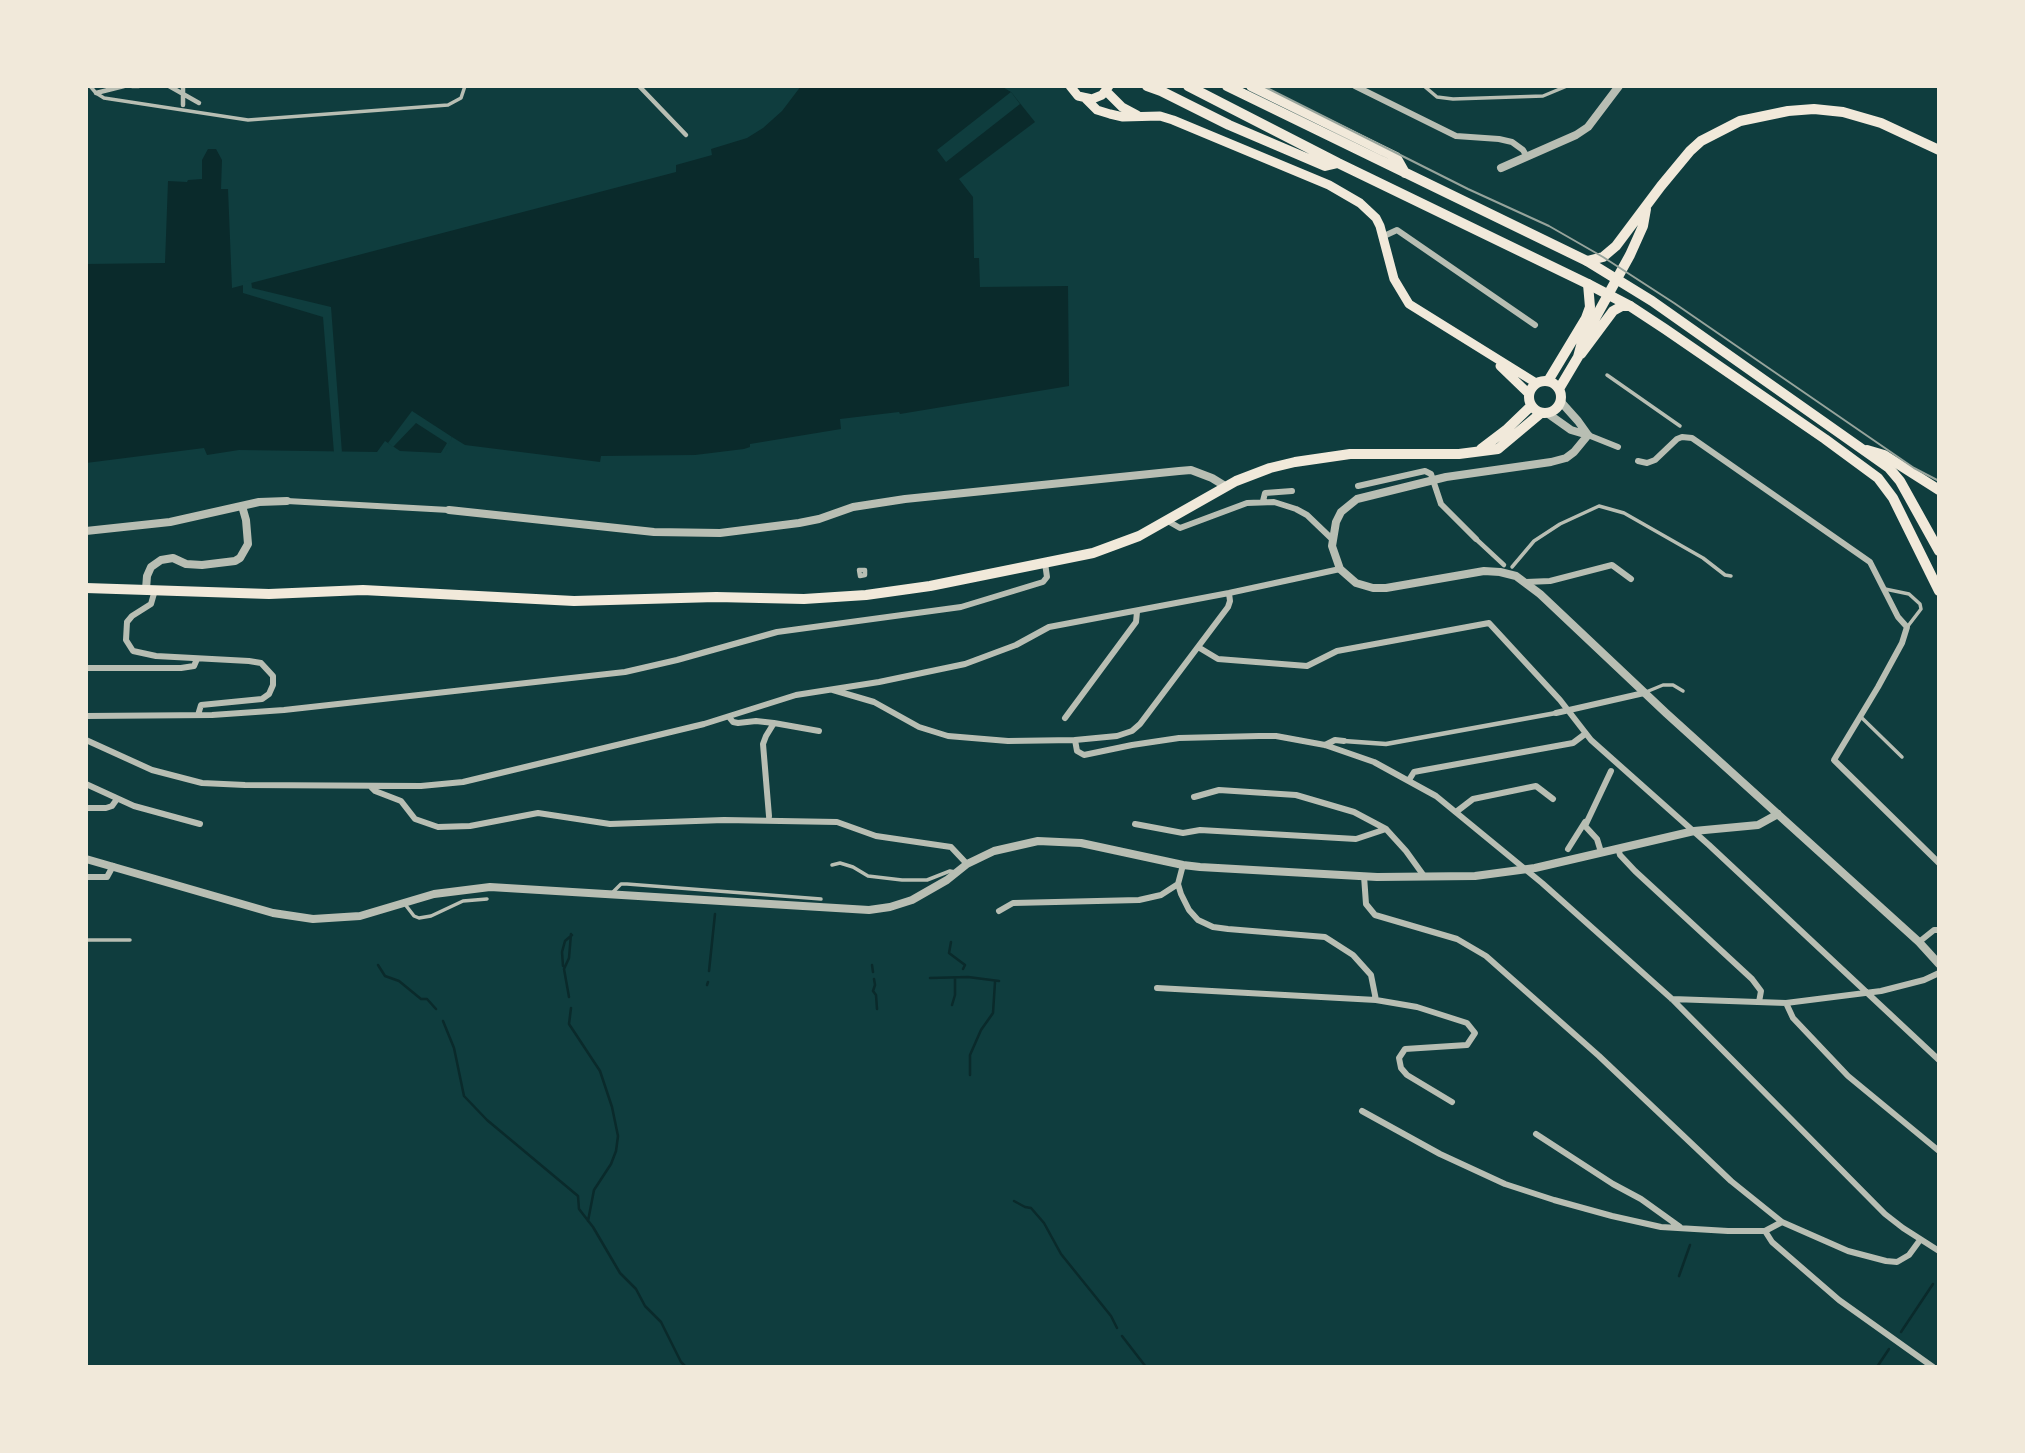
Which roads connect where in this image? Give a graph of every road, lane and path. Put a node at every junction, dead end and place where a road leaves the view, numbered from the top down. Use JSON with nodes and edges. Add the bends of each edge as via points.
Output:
{"nodes":[{"id":1,"x":90,"y":86,"type":"edge"},
{"id":2,"x":124,"y":86,"type":"edge"},
{"id":3,"x":132,"y":86,"type":"edge"},
{"id":4,"x":139,"y":86,"type":"edge"},
{"id":5,"x":169,"y":86,"type":"edge"},
{"id":6,"x":183,"y":86,"type":"edge"},
{"id":7,"x":465,"y":86,"type":"edge"},
{"id":8,"x":639,"y":86,"type":"edge"},
{"id":9,"x":1070,"y":86,"type":"edge"},
{"id":10,"x":1152,"y":86,"type":"edge"},
{"id":11,"x":1188,"y":86,"type":"edge"},
{"id":12,"x":1227,"y":86,"type":"edge"},
{"id":13,"x":1251,"y":86,"type":"edge"},
{"id":14,"x":1355,"y":86,"type":"edge"},
{"id":15,"x":1424,"y":86,"type":"edge"},
{"id":16,"x":1567,"y":86,"type":"edge"},
{"id":17,"x":1619,"y":86,"type":"edge"},
{"id":18,"x":1107,"y":88,"type":"edge"},
{"id":19,"x":96,"y":93,"type":"junction"},
{"id":20,"x":183,"y":94,"type":"junction"},
{"id":21,"x":1086,"y":99,"type":"junction"},
{"id":22,"x":199,"y":103,"type":"dead end"},
{"id":23,"x":183,"y":105,"type":"dead end"},
{"id":24,"x":1138,"y":115,"type":"junction"},
{"id":25,"x":686,"y":135,"type":"dead end"},
{"id":26,"x":1937,"y":146,"type":"edge"},
{"id":27,"x":1527,"y":157,"type":"junction"},
{"id":28,"x":1338,"y":163,"type":"junction"},
{"id":29,"x":1501,"y":169,"type":"dead end"},
{"id":30,"x":1405,"y":173,"type":"junction"},
{"id":31,"x":1646,"y":209,"type":"junction"},
{"id":32,"x":1384,"y":236,"type":"junction"},
{"id":33,"x":1587,"y":261,"type":"junction"},
{"id":34,"x":1618,"y":279,"type":"junction"},
{"id":35,"x":1588,"y":284,"type":"junction"},
{"id":36,"x":1609,"y":295,"type":"junction"},
{"id":37,"x":1630,"y":306,"type":"junction"},
{"id":38,"x":1535,"y":325,"type":"dead end"},
{"id":39,"x":1488,"y":355,"type":"junction"},
{"id":40,"x":1578,"y":357,"type":"junction"},
{"id":41,"x":1607,"y":375,"type":"dead end"},
{"id":42,"x":1548,"y":381,"type":"junction"},
{"id":43,"x":1536,"y":383,"type":"junction"},
{"id":44,"x":1559,"y":389,"type":"junction"},
{"id":45,"x":1528,"y":393,"type":"junction"},
{"id":46,"x":1561,"y":402,"type":"junction"},
{"id":47,"x":1531,"y":406,"type":"junction"},
{"id":48,"x":1544,"y":413,"type":"junction"},
{"id":49,"x":1680,"y":426,"type":"joint"},
{"id":50,"x":1588,"y":435,"type":"junction"},
{"id":51,"x":1682,"y":437,"type":"junction"},
{"id":52,"x":1618,"y":447,"type":"dead end"},
{"id":53,"x":1863,"y":449,"type":"junction"},
{"id":54,"x":1477,"y":452,"type":"junction"},
{"id":55,"x":1638,"y":461,"type":"dead end"},
{"id":56,"x":1433,"y":480,"type":"junction"},
{"id":57,"x":1225,"y":486,"type":"junction"},
{"id":58,"x":1358,"y":486,"type":"dead end"},
{"id":59,"x":1939,"y":490,"type":"edge"},
{"id":60,"x":1292,"y":491,"type":"dead end"},
{"id":61,"x":287,"y":501,"type":"joint"},
{"id":62,"x":1263,"y":501,"type":"junction"},
{"id":63,"x":242,"y":506,"type":"junction"},
{"id":64,"x":449,"y":510,"type":"joint"},
{"id":65,"x":1166,"y":520,"type":"junction"},
{"id":66,"x":86,"y":531,"type":"edge"},
{"id":67,"x":1332,"y":539,"type":"junction"},
{"id":68,"x":1476,"y":539,"type":"joint"},
{"id":69,"x":1939,"y":551,"type":"edge"},
{"id":70,"x":1045,"y":563,"type":"junction"},
{"id":71,"x":1504,"y":565,"type":"dead end"},
{"id":72,"x":1512,"y":567,"type":"dead end"},
{"id":73,"x":1340,"y":569,"type":"junction"},
{"id":74,"x":1731,"y":576,"type":"dead end"},
{"id":75,"x":1631,"y":579,"type":"dead end"},
{"id":76,"x":1524,"y":582,"type":"junction"},
{"id":77,"x":86,"y":588,"type":"edge"},
{"id":78,"x":1883,"y":588,"type":"junction"},
{"id":79,"x":150,"y":590,"type":"junction"},
{"id":80,"x":1939,"y":591,"type":"edge"},
{"id":81,"x":1229,"y":593,"type":"junction"},
{"id":82,"x":1137,"y":612,"type":"junction"},
{"id":83,"x":1908,"y":627,"type":"junction"},
{"id":84,"x":1198,"y":647,"type":"junction"},
{"id":85,"x":197,"y":659,"type":"junction"},
{"id":86,"x":86,"y":668,"type":"edge"},
{"id":87,"x":833,"y":690,"type":"junction"},
{"id":88,"x":1683,"y":691,"type":"dead end"},
{"id":89,"x":1644,"y":693,"type":"junction"},
{"id":90,"x":1569,"y":711,"type":"junction"},
{"id":91,"x":1556,"y":713,"type":"joint"},
{"id":92,"x":198,"y":715,"type":"junction"},
{"id":93,"x":86,"y":716,"type":"edge"},
{"id":94,"x":729,"y":717,"type":"junction"},
{"id":95,"x":1861,"y":717,"type":"junction"},
{"id":96,"x":1065,"y":718,"type":"dead end"},
{"id":97,"x":774,"y":723,"type":"junction"},
{"id":98,"x":819,"y":731,"type":"dead end"},
{"id":99,"x":1585,"y":734,"type":"junction"},
{"id":100,"x":86,"y":740,"type":"edge"},
{"id":101,"x":1075,"y":740,"type":"junction"},
{"id":102,"x":1344,"y":741,"type":"joint"},
{"id":103,"x":1325,"y":745,"type":"junction"},
{"id":104,"x":1902,"y":757,"type":"dead end"},
{"id":105,"x":1611,"y":771,"type":"dead end"},
{"id":106,"x":1409,"y":780,"type":"junction"},
{"id":107,"x":86,"y":783,"type":"edge"},
{"id":108,"x":370,"y":786,"type":"junction"},
{"id":109,"x":1194,"y":797,"type":"dead end"},
{"id":110,"x":117,"y":799,"type":"junction"},
{"id":111,"x":1553,"y":799,"type":"dead end"},
{"id":112,"x":86,"y":808,"type":"edge"},
{"id":113,"x":1457,"y":812,"type":"junction"},
{"id":114,"x":1778,"y":814,"type":"junction"},
{"id":115,"x":769,"y":816,"type":"dead end"},
{"id":116,"x":1586,"y":820,"type":"junction"},
{"id":117,"x":200,"y":824,"type":"dead end"},
{"id":118,"x":1135,"y":824,"type":"dead end"},
{"id":119,"x":1386,"y":830,"type":"junction"},
{"id":120,"x":1694,"y":831,"type":"junction"},
{"id":121,"x":1618,"y":848,"type":"junction"},
{"id":122,"x":1568,"y":849,"type":"dead end"},
{"id":123,"x":1601,"y":852,"type":"junction"},
{"id":124,"x":86,"y":859,"type":"edge"},
{"id":125,"x":1939,"y":863,"type":"edge"},
{"id":126,"x":967,"y":864,"type":"junction"},
{"id":127,"x":832,"y":865,"type":"dead end"},
{"id":128,"x":1183,"y":865,"type":"junction"},
{"id":129,"x":113,"y":866,"type":"junction"},
{"id":130,"x":1525,"y":869,"type":"junction"},
{"id":131,"x":957,"y":872,"type":"junction"},
{"id":132,"x":1364,"y":876,"type":"junction"},
{"id":133,"x":1424,"y":876,"type":"junction"},
{"id":134,"x":86,"y":877,"type":"edge"},
{"id":135,"x":1178,"y":884,"type":"junction"},
{"id":136,"x":611,"y":894,"type":"junction"},
{"id":137,"x":821,"y":898,"type":"dead end"},
{"id":138,"x":487,"y":899,"type":"dead end"},
{"id":139,"x":404,"y":904,"type":"junction"},
{"id":140,"x":999,"y":911,"type":"dead end"},
{"id":141,"x":1939,"y":930,"type":"edge"},
{"id":142,"x":86,"y":940,"type":"edge"},
{"id":143,"x":130,"y":940,"type":"dead end"},
{"id":144,"x":1919,"y":942,"type":"junction"},
{"id":145,"x":1939,"y":964,"type":"edge"},
{"id":146,"x":1939,"y":973,"type":"edge"},
{"id":147,"x":1157,"y":988,"type":"dead end"},
{"id":148,"x":1866,"y":992,"type":"junction"},
{"id":149,"x":1672,"y":999,"type":"junction"},
{"id":150,"x":1376,"y":1000,"type":"junction"},
{"id":151,"x":1759,"y":1002,"type":"junction"},
{"id":152,"x":1786,"y":1003,"type":"junction"},
{"id":153,"x":1939,"y":1060,"type":"edge"},
{"id":154,"x":1452,"y":1102,"type":"dead end"},
{"id":155,"x":1362,"y":1111,"type":"dead end"},
{"id":156,"x":1536,"y":1134,"type":"dead end"},
{"id":157,"x":1939,"y":1151,"type":"edge"},
{"id":158,"x":1782,"y":1222,"type":"junction"},
{"id":159,"x":1681,"y":1229,"type":"junction"},
{"id":160,"x":1765,"y":1231,"type":"junction"},
{"id":161,"x":1920,"y":1240,"type":"junction"},
{"id":162,"x":1939,"y":1251,"type":"edge"},
{"id":163,"x":1933,"y":1367,"type":"edge"}],
"edges":[{"from":1,"to":19,"type":"lane"},
{"from":2,"to":19,"type":"street"},
{"from":3,"to":4,"type":"street"},
{"from":5,"to":20,"type":"street"},
{"from":6,"to":20,"type":"street"},
{"from":7,"to":19,"type":"lane","via":[[461,98],[448,105],[248,120],[104,98]]},
{"from":8,"to":25,"type":"street"},
{"from":9,"to":21,"type":"main road"},
{"from":10,"to":28,"type":"highway","via":[[1325,166]]},
{"from":11,"to":28,"type":"highway"},
{"from":12,"to":30,"type":"highway"},
{"from":13,"to":30,"type":"highway","via":[[1396,157]]},
{"from":14,"to":27,"type":"street","via":[[1456,136],[1512,142]]},
{"from":15,"to":16,"type":"lane","via":[[1437,97],[1453,99],[1543,96]]},
{"from":17,"to":27,"type":"street","via":[[1588,127]]},
{"from":18,"to":21,"type":"main road","via":[[1097,98]]},
{"from":18,"to":24,"type":"main road","via":[[1122,107]]},
{"from":20,"to":22,"type":"street"},
{"from":20,"to":23,"type":"street"},
{"from":21,"to":24,"type":"main road","via":[[1097,110],[1123,117]]},
{"from":24,"to":32,"type":"main road","via":[[1173,120],[1329,185],[1370,211]]},
{"from":26,"to":31,"type":"main road","via":[[1843,112],[1814,109],[1761,115],[1701,141]]},
{"from":27,"to":29,"type":"street"},
{"from":28,"to":35,"type":"highway"},
{"from":30,"to":33,"type":"highway"},
{"from":31,"to":33,"type":"main road","via":[[1616,246],[1603,257]]},
{"from":31,"to":34,"type":"main road","via":[[1643,226]]},
{"from":32,"to":38,"type":"street","via":[[1397,230]]},
{"from":32,"to":39,"type":"main road","via":[[1403,298]]},
{"from":33,"to":34,"type":"highway"},
{"from":34,"to":36,"type":"main road"},
{"from":34,"to":53,"type":"highway"},
{"from":35,"to":36,"type":"highway"},
{"from":35,"to":42,"type":"main road","via":[[1590,307]]},
{"from":36,"to":37,"type":"highway"},
{"from":36,"to":40,"type":"main road"},
{"from":37,"to":40,"type":"main road","via":[[1613,311]]},
{"from":37,"to":80,"type":"highway","via":[[1878,478],[1893,498]]},
{"from":39,"to":43,"type":"main road"},
{"from":39,"to":45,"type":"main road"},
{"from":40,"to":44,"type":"main road"},
{"from":41,"to":49,"type":"lane"},
{"from":42,"to":43,"type":"main road"},
{"from":42,"to":44,"type":"main road"},
{"from":43,"to":45,"type":"main road"},
{"from":44,"to":46,"type":"main road"},
{"from":45,"to":47,"type":"main road"},
{"from":46,"to":48,"type":"main road"},
{"from":46,"to":50,"type":"street"},
{"from":47,"to":48,"type":"main road"},
{"from":47,"to":54,"type":"main road"},
{"from":48,"to":50,"type":"street"},
{"from":48,"to":54,"type":"main road","via":[[1498,449]]},
{"from":49,"to":51,"type":"street"},
{"from":50,"to":52,"type":"street"},
{"from":50,"to":56,"type":"street","via":[[1566,458]]},
{"from":51,"to":55,"type":"street","via":[[1655,460]]},
{"from":51,"to":78,"type":"street","via":[[1692,438],[1855,550],[1870,562]]},
{"from":53,"to":59,"type":"main road","via":[[1884,455]]},
{"from":53,"to":69,"type":"highway","via":[[1895,474]]},
{"from":54,"to":57,"type":"main road","via":[[1336,455],[1270,468]]},
{"from":56,"to":58,"type":"street","via":[[1425,471]]},
{"from":56,"to":67,"type":"street","via":[[1357,499],[1341,512]]},
{"from":56,"to":68,"type":"street","via":[[1441,503]]},
{"from":57,"to":64,"type":"street","via":[[1192,470],[905,499],[853,507],[799,523],[720,533],[654,532]]},
{"from":57,"to":65,"type":"main road"},
{"from":60,"to":62,"type":"street","via":[[1265,493]]},
{"from":61,"to":63,"type":"street"},
{"from":61,"to":64,"type":"street"},
{"from":62,"to":65,"type":"street","via":[[1180,528]]},
{"from":62,"to":67,"type":"street","via":[[1296,509]]},
{"from":63,"to":66,"type":"street","via":[[170,522]]},
{"from":63,"to":79,"type":"street","via":[[248,544],[240,558],[202,565],[161,560],[147,576]]},
{"from":65,"to":70,"type":"main road","via":[[1119,544]]},
{"from":67,"to":73,"type":"street"},
{"from":68,"to":71,"type":"street"},
{"from":70,"to":79,"type":"main road","via":[[897,591],[804,599],[574,601],[363,590],[269,594]]},
{"from":70,"to":92,"type":"street","via":[[1047,577],[1042,582],[961,607],[804,627],[625,672],[284,710]]},
{"from":72,"to":74,"type":"lane","via":[[1534,541],[1599,506],[1625,513]]},
{"from":73,"to":76,"type":"street","via":[[1356,583],[1373,588],[1484,571],[1508,573]]},
{"from":73,"to":81,"type":"street"},
{"from":75,"to":76,"type":"street","via":[[1612,565],[1550,581]]},
{"from":76,"to":89,"type":"street"},
{"from":77,"to":79,"type":"main road"},
{"from":78,"to":83,"type":"street"},
{"from":78,"to":83,"type":"lane","via":[[1909,594],[1920,604]]},
{"from":79,"to":85,"type":"street","via":[[151,604],[127,622],[128,646],[145,655]]},
{"from":81,"to":82,"type":"street"},
{"from":81,"to":84,"type":"street","via":[[1228,607]]},
{"from":82,"to":87,"type":"street","via":[[1049,627],[965,664]]},
{"from":82,"to":96,"type":"street","via":[[1136,622]]},
{"from":83,"to":95,"type":"street"},
{"from":84,"to":90,"type":"street","via":[[1218,659],[1307,666],[1337,651],[1489,623]]},
{"from":84,"to":101,"type":"street","via":[[1134,729],[1117,736]]},
{"from":85,"to":86,"type":"street","via":[[194,666],[181,668]]},
{"from":85,"to":92,"type":"street","via":[[261,663],[274,680],[262,699],[201,705]]},
{"from":87,"to":94,"type":"street","via":[[779,699]]},
{"from":87,"to":101,"type":"street","via":[[874,702],[919,727],[948,736]]},
{"from":88,"to":89,"type":"lane","via":[[1662,685]]},
{"from":89,"to":90,"type":"street"},
{"from":89,"to":114,"type":"street"},
{"from":90,"to":91,"type":"street"},
{"from":90,"to":99,"type":"street"},
{"from":91,"to":102,"type":"street","via":[[1386,744]]},
{"from":92,"to":93,"type":"street"},
{"from":94,"to":97,"type":"street","via":[[738,723]]},
{"from":94,"to":108,"type":"street","via":[[473,780]]},
{"from":95,"to":104,"type":"lane"},
{"from":95,"to":125,"type":"street","via":[[1834,760]]},
{"from":97,"to":98,"type":"street"},
{"from":97,"to":115,"type":"street","via":[[763,744]]},
{"from":99,"to":106,"type":"street","via":[[1573,743],[1414,772]]},
{"from":99,"to":120,"type":"street"},
{"from":100,"to":108,"type":"street","via":[[152,770],[202,783]]},
{"from":101,"to":103,"type":"street","via":[[1077,751],[1084,755],[1157,741],[1221,736],[1276,736]]},
{"from":102,"to":103,"type":"street"},
{"from":103,"to":106,"type":"street"},
{"from":105,"to":116,"type":"street"},
{"from":106,"to":113,"type":"street"},
{"from":107,"to":110,"type":"street"},
{"from":108,"to":126,"type":"street","via":[[401,801],[415,820],[438,827],[470,827],[538,813],[610,824],[837,822],[876,836],[951,847]]},
{"from":109,"to":119,"type":"street","via":[[1219,790],[1296,795],[1354,812]]},
{"from":110,"to":112,"type":"street","via":[[106,808]]},
{"from":110,"to":117,"type":"street"},
{"from":111,"to":113,"type":"street","via":[[1536,786],[1473,799]]},
{"from":113,"to":130,"type":"street"},
{"from":114,"to":120,"type":"street","via":[[1758,825]]},
{"from":114,"to":144,"type":"street"},
{"from":116,"to":122,"type":"street"},
{"from":116,"to":123,"type":"street"},
{"from":118,"to":119,"type":"street","via":[[1183,833],[1200,830],[1356,839]]},
{"from":119,"to":133,"type":"street"},
{"from":120,"to":121,"type":"street"},
{"from":120,"to":148,"type":"street"},
{"from":121,"to":123,"type":"street"},
{"from":121,"to":151,"type":"street","via":[[1634,871],[1752,979],[1761,991]]},
{"from":123,"to":130,"type":"street"},
{"from":124,"to":129,"type":"street"},
{"from":126,"to":128,"type":"street","via":[[1015,845],[1059,840]]},
{"from":126,"to":131,"type":"street"},
{"from":127,"to":131,"type":"lane","via":[[848,864],[868,876],[902,880],[927,880]]},
{"from":128,"to":132,"type":"street"},
{"from":128,"to":135,"type":"street"},
{"from":129,"to":134,"type":"street","via":[[107,877]]},
{"from":129,"to":139,"type":"street","via":[[298,917],[345,918]]},
{"from":130,"to":133,"type":"street","via":[[1475,876]]},
{"from":130,"to":149,"type":"street"},
{"from":131,"to":136,"type":"street","via":[[912,900],[869,909]]},
{"from":132,"to":133,"type":"street"},
{"from":132,"to":158,"type":"street","via":[[1366,904],[1375,915],[1457,939],[1486,956]]},
{"from":135,"to":140,"type":"street","via":[[1161,895],[1139,900],[1013,903]]},
{"from":135,"to":150,"type":"street","via":[[1189,910],[1213,927],[1311,934],[1333,941],[1371,975]]},
{"from":136,"to":137,"type":"lane","via":[[621,884],[628,884]]},
{"from":136,"to":139,"type":"street","via":[[490,887],[453,890]]},
{"from":138,"to":139,"type":"lane","via":[[463,901],[419,918]]},
{"from":141,"to":144,"type":"street"},
{"from":142,"to":143,"type":"lane"},
{"from":144,"to":145,"type":"street"},
{"from":146,"to":148,"type":"street"},
{"from":147,"to":150,"type":"street"},
{"from":148,"to":152,"type":"street"},
{"from":148,"to":153,"type":"street"},
{"from":149,"to":151,"type":"street"},
{"from":149,"to":161,"type":"street","via":[[1885,1214]]},
{"from":150,"to":154,"type":"street","via":[[1417,1007],[1471,1025],[1475,1033],[1467,1045],[1405,1049],[1399,1058],[1407,1074]]},
{"from":151,"to":152,"type":"street"},
{"from":152,"to":157,"type":"street","via":[[1793,1018],[1849,1076]]},
{"from":155,"to":159,"type":"street","via":[[1440,1154],[1520,1189],[1612,1216]]},
{"from":156,"to":159,"type":"street"},
{"from":158,"to":160,"type":"street"},
{"from":158,"to":161,"type":"street","via":[[1848,1251],[1886,1261],[1903,1259]]},
{"from":159,"to":160,"type":"street"},
{"from":160,"to":163,"type":"street","via":[[1839,1300]]},
{"from":161,"to":162,"type":"street"}]}
